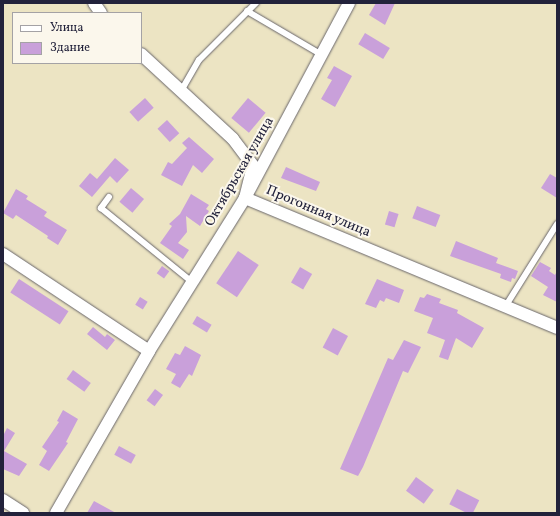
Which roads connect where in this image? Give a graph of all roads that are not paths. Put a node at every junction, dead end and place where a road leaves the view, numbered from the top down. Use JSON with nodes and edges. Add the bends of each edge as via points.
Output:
{"nodes":[{"id":1,"x":94,"y":3,"type":"edge"},
{"id":2,"x":256,"y":3,"type":"edge"},
{"id":3,"x":349,"y":3,"type":"edge"},
{"id":4,"x":247,"y":11,"type":"junction"},
{"id":5,"x":100,"y":12,"type":"edge"},
{"id":6,"x":142,"y":55,"type":"edge"},
{"id":7,"x":322,"y":55,"type":"junction"},
{"id":8,"x":181,"y":90,"type":"junction"},
{"id":9,"x":109,"y":197,"type":"dead end"},
{"id":10,"x":245,"y":198,"type":"junction"},
{"id":11,"x":557,"y":224,"type":"edge"},
{"id":12,"x":3,"y":254,"type":"edge"},
{"id":13,"x":192,"y":282,"type":"junction"},
{"id":14,"x":505,"y":307,"type":"junction"},
{"id":15,"x":557,"y":328,"type":"edge"},
{"id":16,"x":149,"y":352,"type":"junction"},
{"id":17,"x":3,"y":500,"type":"edge"},
{"id":18,"x":23,"y":513,"type":"edge"},
{"id":19,"x":56,"y":513,"type":"edge"}],
"edges":[{"from":1,"to":5,"type":"street"},
{"from":2,"to":4,"type":"lane"},
{"from":3,"to":7,"type":"street","name":"Октябрьская улица"},
{"from":4,"to":7,"type":"lane"},
{"from":4,"to":8,"type":"lane","via":[[199,60]]},
{"from":6,"to":8,"type":"street","name":"Прогонная улица"},
{"from":7,"to":10,"type":"street","name":"Октябрьская улица"},
{"from":8,"to":10,"type":"street","name":"Прогонная улица","via":[[233,138],[253,166]]},
{"from":9,"to":13,"type":"lane","via":[[101,208]]},
{"from":10,"to":13,"type":"street","name":"Октябрьская улица"},
{"from":10,"to":14,"type":"street","name":"Прогонная улица"},
{"from":11,"to":14,"type":"lane"},
{"from":12,"to":16,"type":"street"},
{"from":13,"to":16,"type":"street","name":"Октябрьская улица"},
{"from":14,"to":15,"type":"street","name":"Прогонная улица"},
{"from":16,"to":19,"type":"street","name":"Октябрьская улица"},
{"from":17,"to":18,"type":"street"}]}
